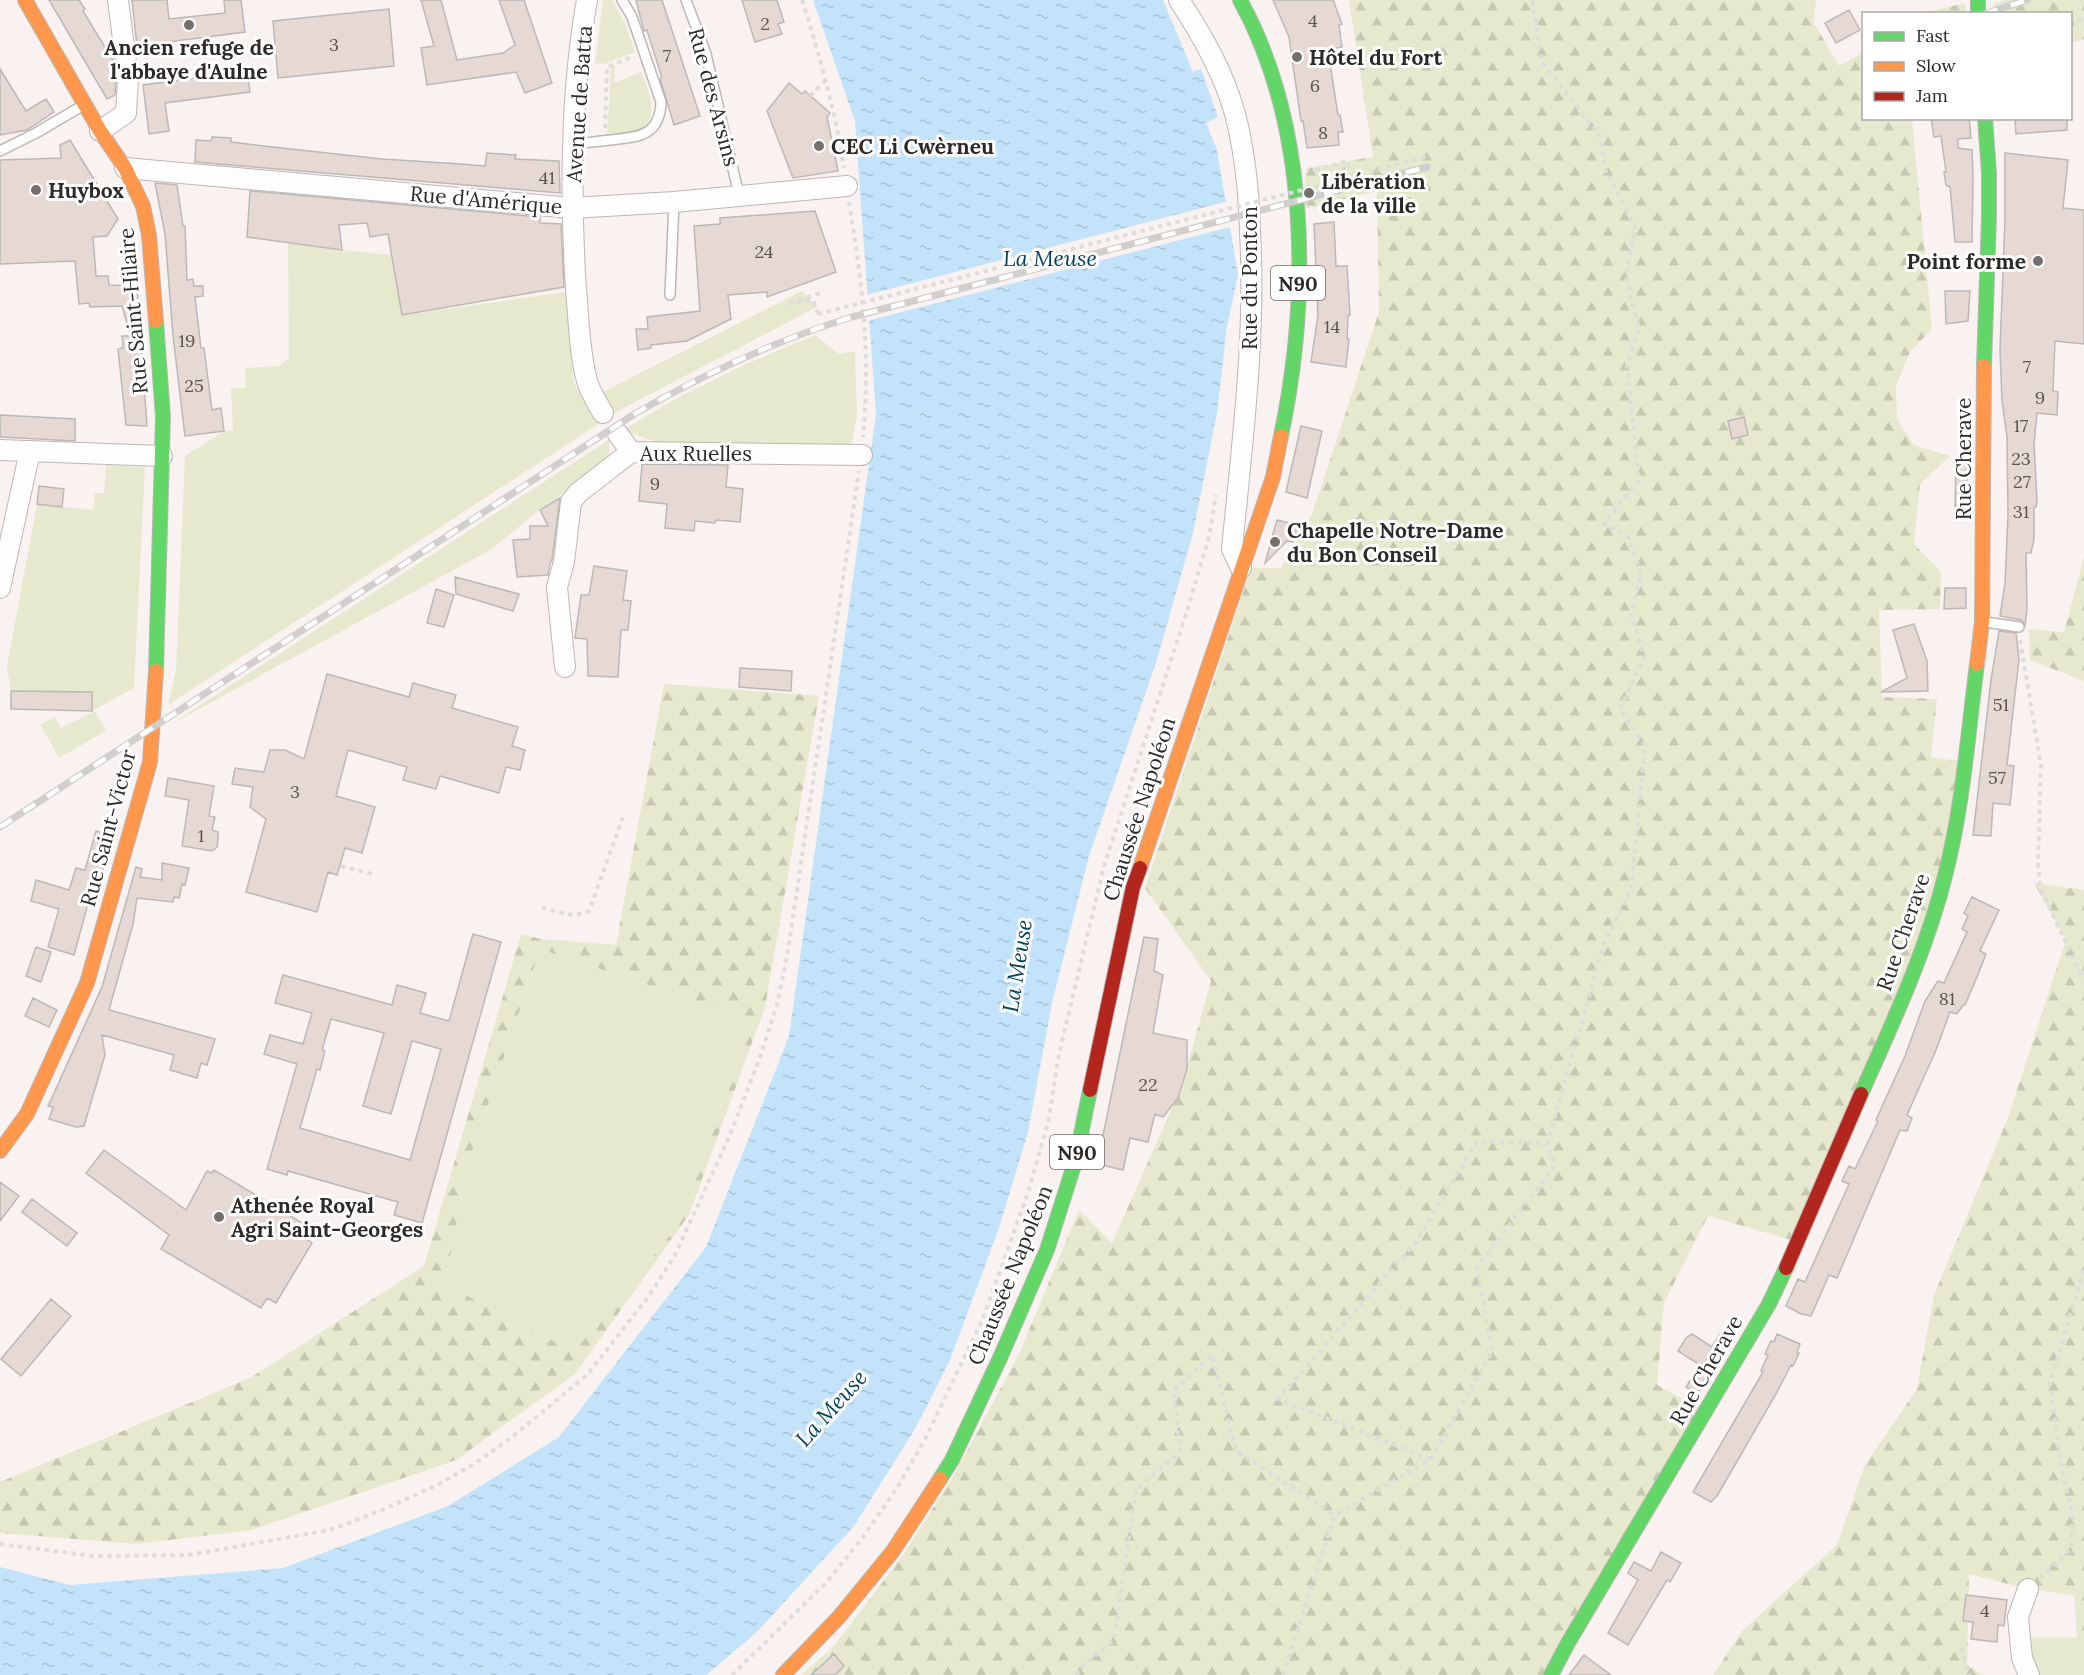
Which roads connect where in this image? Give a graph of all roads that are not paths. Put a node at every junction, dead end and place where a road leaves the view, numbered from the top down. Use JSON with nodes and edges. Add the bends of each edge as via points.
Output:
{"nodes":[{"id":1,"x":25,"y":0,"type":"edge"},
{"id":2,"x":118,"y":0,"type":"edge"},
{"id":3,"x":587,"y":0,"type":"edge"},
{"id":4,"x":622,"y":0,"type":"edge"},
{"id":5,"x":686,"y":0,"type":"edge"},
{"id":6,"x":1179,"y":0,"type":"edge"},
{"id":7,"x":1240,"y":0,"type":"edge"},
{"id":8,"x":85,"y":105,"type":"junction"},
{"id":9,"x":1985,"y":120,"type":"edge"},
{"id":10,"x":100,"y":131,"type":"junction"},
{"id":11,"x":573,"y":144,"type":"junction"},
{"id":12,"x":0,"y":151,"type":"edge"},
{"id":13,"x":125,"y":168,"type":"junction"},
{"id":14,"x":847,"y":186,"type":"road end"},
{"id":15,"x":739,"y":195,"type":"junction"},
{"id":16,"x":674,"y":202,"type":"junction"},
{"id":17,"x":572,"y":208,"type":"junction"},
{"id":18,"x":670,"y":295,"type":"dead end"},
{"id":19,"x":603,"y":413,"type":"dead end"},
{"id":20,"x":618,"y":434,"type":"dead end"},
{"id":21,"x":0,"y":450,"type":"edge"},
{"id":22,"x":30,"y":451,"type":"junction"},
{"id":23,"x":631,"y":452,"type":"junction"},
{"id":24,"x":862,"y":455,"type":"road end"},
{"id":25,"x":162,"y":456,"type":"junction"},
{"id":26,"x":1241,"y":568,"type":"junction"},
{"id":27,"x":0,"y":588,"type":"edge"},
{"id":28,"x":1982,"y":622,"type":"junction"},
{"id":29,"x":2019,"y":627,"type":"road end"},
{"id":30,"x":565,"y":667,"type":"dead end"},
{"id":31,"x":0,"y":1151,"type":"edge"},
{"id":32,"x":2028,"y":1590,"type":"road end"},
{"id":33,"x":783,"y":1675,"type":"edge"},
{"id":34,"x":1551,"y":1675,"type":"edge"},
{"id":35,"x":2029,"y":1675,"type":"edge"}],
"edges":[{"from":1,"to":8,"type":"street","name":"Rue Saint-Hilaire"},
{"from":2,"to":10,"type":"street","via":[[128,78],[126,113]]},
{"from":3,"to":11,"type":"street","name":"Avenue de Batta"},
{"from":4,"to":11,"type":"lane","via":[[632,17],[662,102],[657,122],[644,135]]},
{"from":5,"to":15,"type":"lane","name":"Rue des Arsins","via":[[706,54]]},
{"from":6,"to":26,"type":"street","name":"Rue du Ponton","via":[[1205,39],[1223,80],[1235,114],[1248,187],[1251,345],[1232,549]]},
{"from":7,"to":26,"type":"street","name":"Chaussée Napoléon","number":"N90","via":[[1255,27],[1273,80],[1290,153],[1297,212],[1299,312],[1290,394],[1273,477]]},
{"from":8,"to":10,"type":"street","name":"Rue Saint-Hilaire"},
{"from":8,"to":12,"type":"lane"},
{"from":9,"to":28,"type":"street","name":"Rue Cherave","via":[[1989,217],[1984,322]]},
{"from":10,"to":13,"type":"street","name":"Rue Saint-Hilaire"},
{"from":11,"to":17,"type":"street","name":"Avenue de Batta"},
{"from":13,"to":17,"type":"street","name":"Rue d'Amérique"},
{"from":13,"to":25,"type":"street","name":"Rue Saint-Hilaire","via":[[143,206],[149,235],[163,417]]},
{"from":14,"to":15,"type":"street","name":"Rue d'Amérique"},
{"from":15,"to":16,"type":"street","name":"Rue d'Amérique"},
{"from":16,"to":17,"type":"street","name":"Rue d'Amérique"},
{"from":16,"to":18,"type":"lane"},
{"from":17,"to":19,"type":"street","name":"Avenue de Batta","via":[[581,351],[587,382]]},
{"from":20,"to":23,"type":"street"},
{"from":21,"to":22,"type":"street"},
{"from":22,"to":25,"type":"street"},
{"from":22,"to":27,"type":"street"},
{"from":23,"to":24,"type":"street","name":"Aux Ruelles"},
{"from":23,"to":30,"type":"street","name":"Aux Ruelles","via":[[571,502],[557,587]]},
{"from":25,"to":31,"type":"street","name":"Rue Saint-Victor","via":[[150,762],[87,983],[27,1114]]},
{"from":26,"to":33,"type":"street","name":"Chaussée Napoléon","number":"N90","via":[[1133,887],[1076,1159],[1047,1250],[952,1460],[893,1551],[839,1617]]},
{"from":28,"to":29,"type":"lane"},
{"from":28,"to":34,"type":"street","name":"Rue Cherave","via":[[1956,826],[1922,953],[1769,1304]]},
{"from":32,"to":35,"type":"street","via":[[2018,1617],[2022,1658]]}]}
